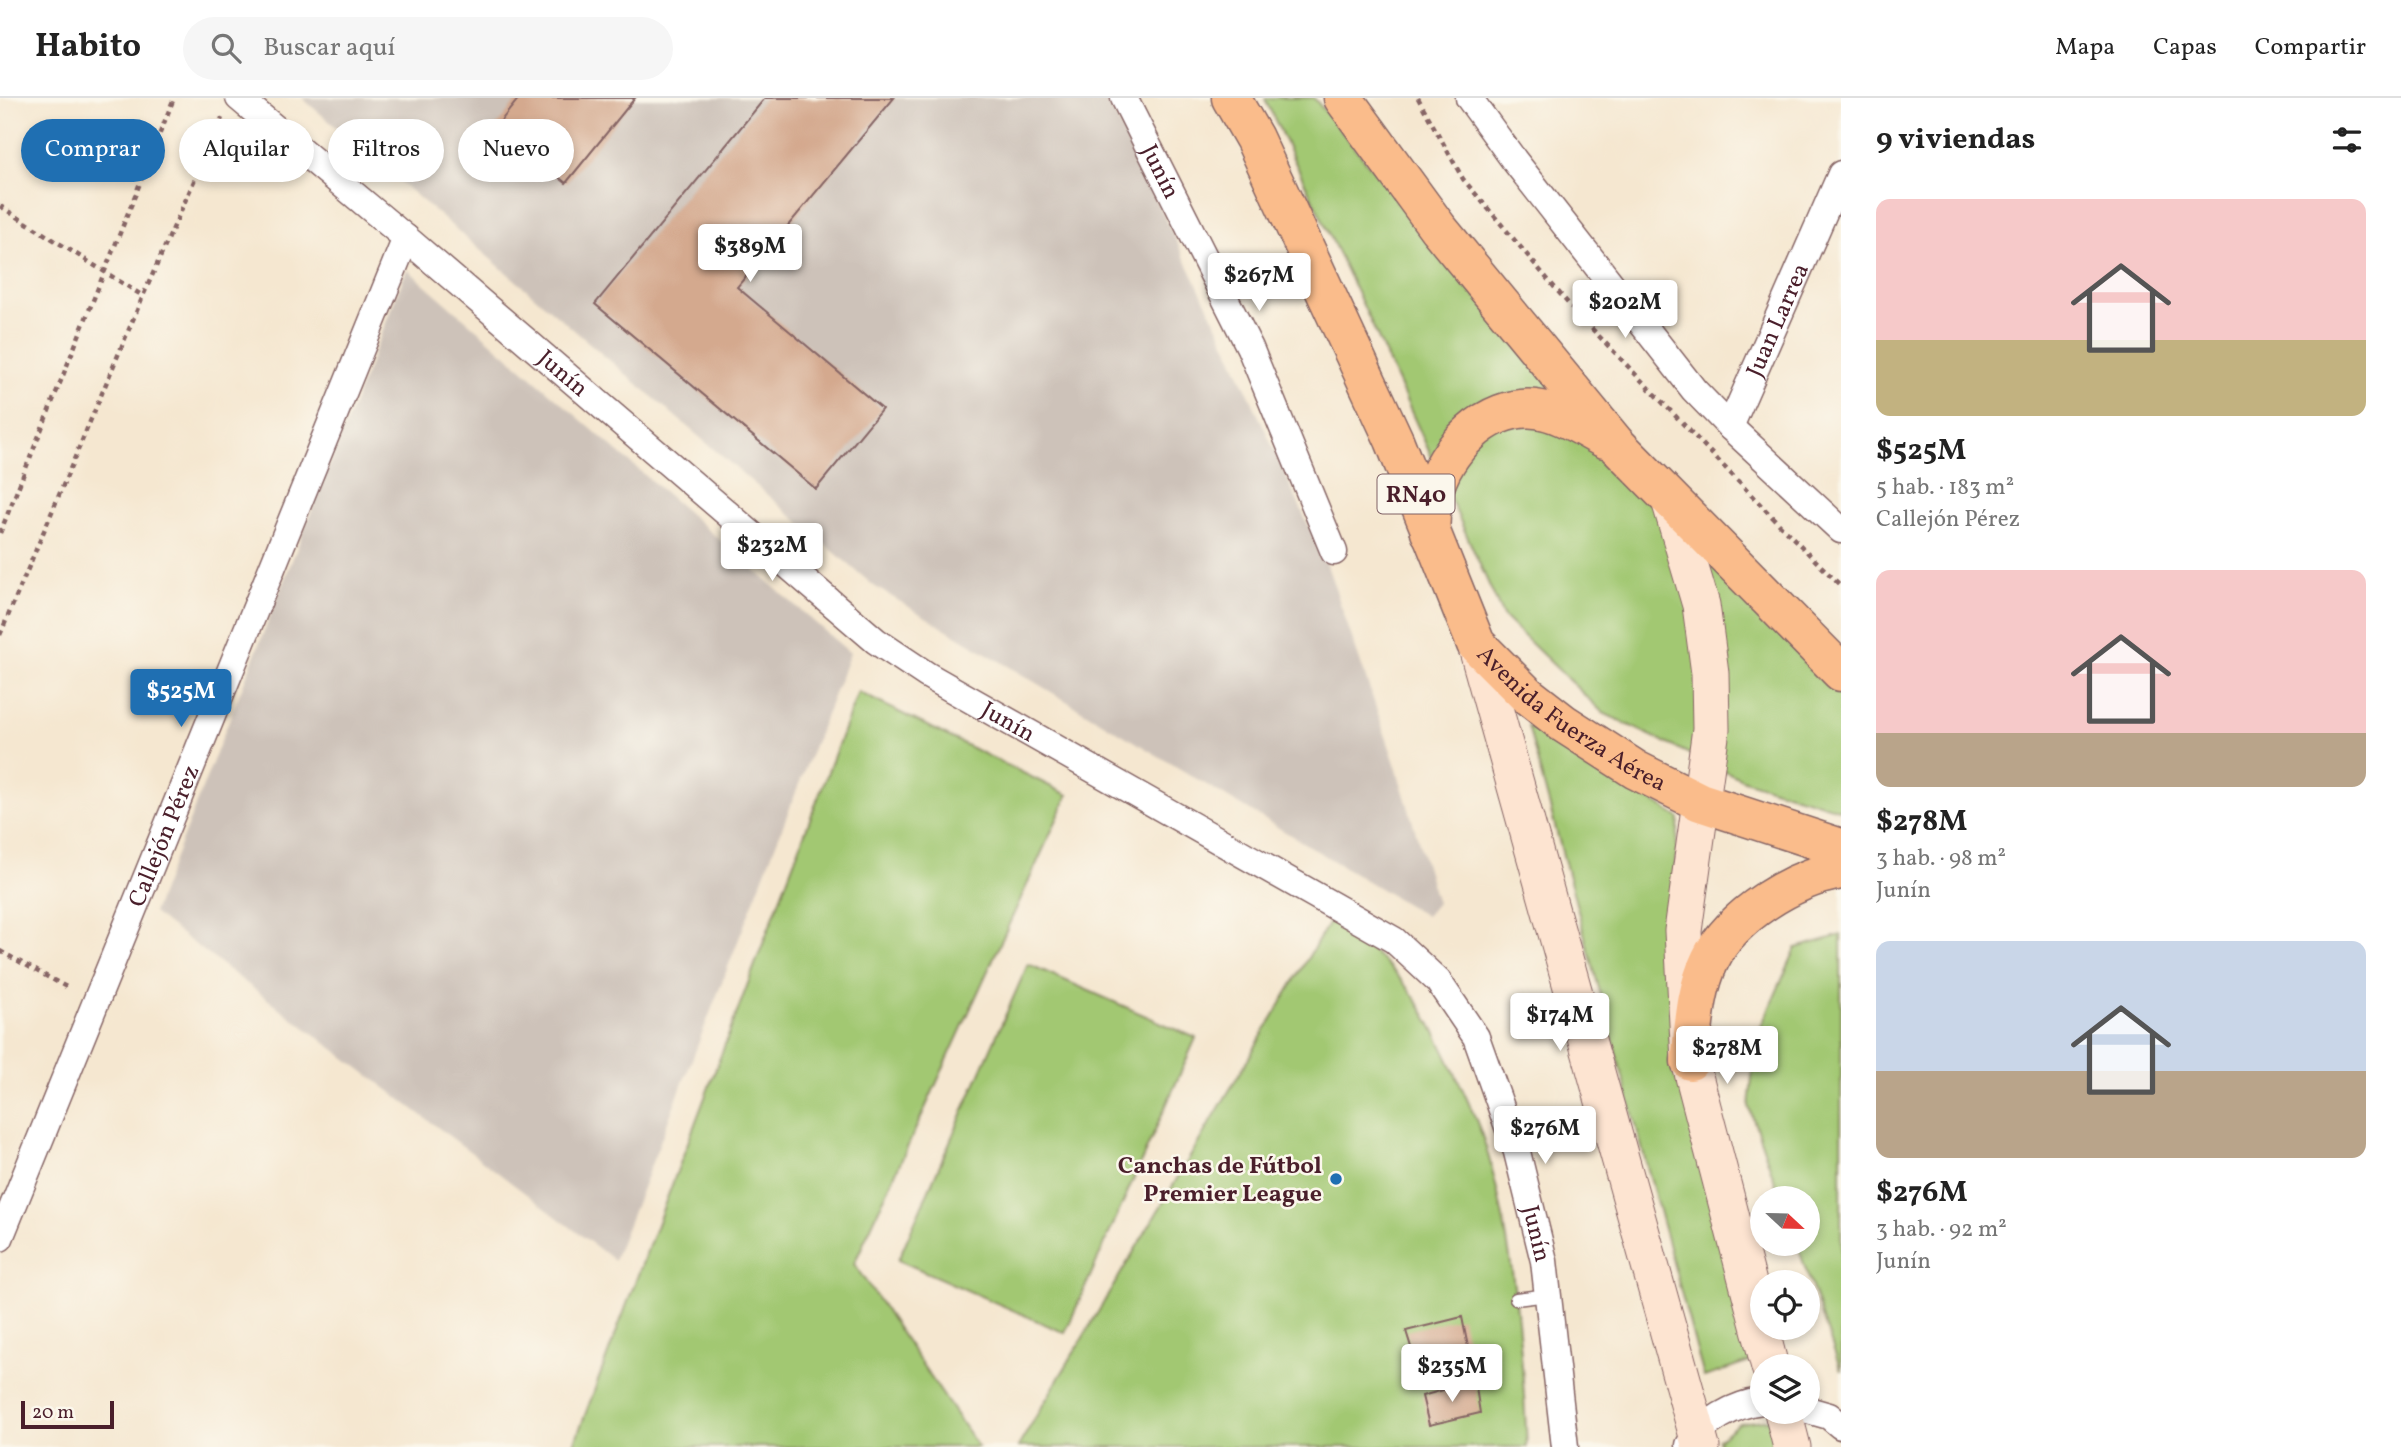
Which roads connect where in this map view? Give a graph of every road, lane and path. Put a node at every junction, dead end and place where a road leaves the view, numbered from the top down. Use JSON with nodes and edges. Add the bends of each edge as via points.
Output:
{"nodes":[{"id":1,"x":174,"y":98,"type":"edge"},
{"id":2,"x":1124,"y":98,"type":"edge"},
{"id":3,"x":1231,"y":98,"type":"edge"},
{"id":4,"x":1343,"y":98,"type":"edge"},
{"id":5,"x":1418,"y":98,"type":"edge"},
{"id":6,"x":1469,"y":98,"type":"edge"},
{"id":7,"x":232,"y":104,"type":"edge"},
{"id":8,"x":1841,"y":174,"type":"edge"},
{"id":9,"x":0,"y":206,"type":"edge"},
{"id":10,"x":406,"y":238,"type":"junction"},
{"id":11,"x":104,"y":271,"type":"junction"},
{"id":12,"x":143,"y":296,"type":"junction"},
{"id":13,"x":1730,"y":427,"type":"junction"},
{"id":14,"x":1616,"y":444,"type":"junction"},
{"id":15,"x":1670,"y":500,"type":"junction"},
{"id":16,"x":1841,"y":530,"type":"edge"},
{"id":17,"x":1430,"y":532,"type":"junction"},
{"id":18,"x":0,"y":533,"type":"edge"},
{"id":19,"x":1334,"y":552,"type":"dead end"},
{"id":20,"x":1841,"y":586,"type":"edge"},
{"id":21,"x":0,"y":635,"type":"edge"},
{"id":22,"x":1476,"y":644,"type":"junction"},
{"id":23,"x":1841,"y":672,"type":"edge"},
{"id":24,"x":1700,"y":802,"type":"junction"},
{"id":25,"x":1841,"y":848,"type":"edge"},
{"id":26,"x":1841,"y":870,"type":"edge"},
{"id":27,"x":0,"y":951,"type":"edge"},
{"id":28,"x":95,"y":1003,"type":"junction"},
{"id":29,"x":1690,"y":1061,"type":"junction"},
{"id":30,"x":0,"y":1238,"type":"edge"},
{"id":31,"x":1548,"y":1295,"type":"junction"},
{"id":32,"x":1516,"y":1299,"type":"dead end"},
{"id":33,"x":1767,"y":1354,"type":"edge"},
{"id":34,"x":1750,"y":1404,"type":"edge"},
{"id":35,"x":1820,"y":1413,"type":"edge"},
{"id":36,"x":1786,"y":1424,"type":"edge"},
{"id":37,"x":1841,"y":1426,"type":"edge"},
{"id":38,"x":1695,"y":1442,"type":"edge"},
{"id":39,"x":1565,"y":1447,"type":"edge"},
{"id":40,"x":1793,"y":1447,"type":"edge"}],
"edges":[{"from":1,"to":11,"type":"path"},
{"from":2,"to":19,"type":"street","name":"Junín","via":[[1250,348]]},
{"from":3,"to":17,"type":"highway","name":"Avenida Fuerza Aérea","number":"RN40","via":[[1254,138],[1382,415]]},
{"from":4,"to":14,"type":"highway","via":[[1438,228]]},
{"from":5,"to":20,"type":"path","via":[[1463,179],[1572,308]]},
{"from":6,"to":13,"type":"street","via":[[1694,390]]},
{"from":7,"to":10,"type":"street","name":"Junín"},
{"from":7,"to":12,"type":"path"},
{"from":8,"to":13,"type":"street","name":"Juan Larrea"},
{"from":9,"to":11,"type":"path"},
{"from":10,"to":28,"type":"street","name":"Callejón Pérez"},
{"from":10,"to":31,"type":"street","name":"Junín","via":[[876,641],[1403,948],[1438,981],[1476,1037],[1517,1152]]},
{"from":11,"to":12,"type":"path"},
{"from":11,"to":18,"type":"path"},
{"from":12,"to":21,"type":"path"},
{"from":13,"to":16,"type":"street"},
{"from":14,"to":15,"type":"highway"},
{"from":14,"to":17,"type":"highway","via":[[1537,409],[1493,417],[1468,435],[1447,463],[1434,494]]},
{"from":15,"to":23,"type":"highway"},
{"from":15,"to":24,"type":"main road","via":[[1701,605],[1710,673],[1711,729]]},
{"from":17,"to":22,"type":"highway","name":"Avenida Fuerza Aérea","number":"RN40"},
{"from":22,"to":24,"type":"highway","name":"Avenida Fuerza Aérea","number":"RN40","via":[[1563,723],[1636,770]]},
{"from":22,"to":38,"type":"main road"},
{"from":24,"to":25,"type":"highway","name":"Avenida Fuerza Aérea","number":"RN40"},
{"from":24,"to":29,"type":"main road","via":[[1683,931]]},
{"from":26,"to":29,"type":"highway","via":[[1793,886],[1762,903],[1730,933],[1711,959],[1697,1000]]},
{"from":27,"to":28,"type":"path"},
{"from":28,"to":30,"type":"street","name":"Callejón Pérez"},
{"from":29,"to":33,"type":"main road"},
{"from":31,"to":32,"type":"lane"},
{"from":31,"to":39,"type":"street","name":"Junín"},
{"from":34,"to":38,"type":"street","via":[[1735,1408]]},
{"from":35,"to":37,"type":"street"},
{"from":36,"to":40,"type":"main road"}]}
